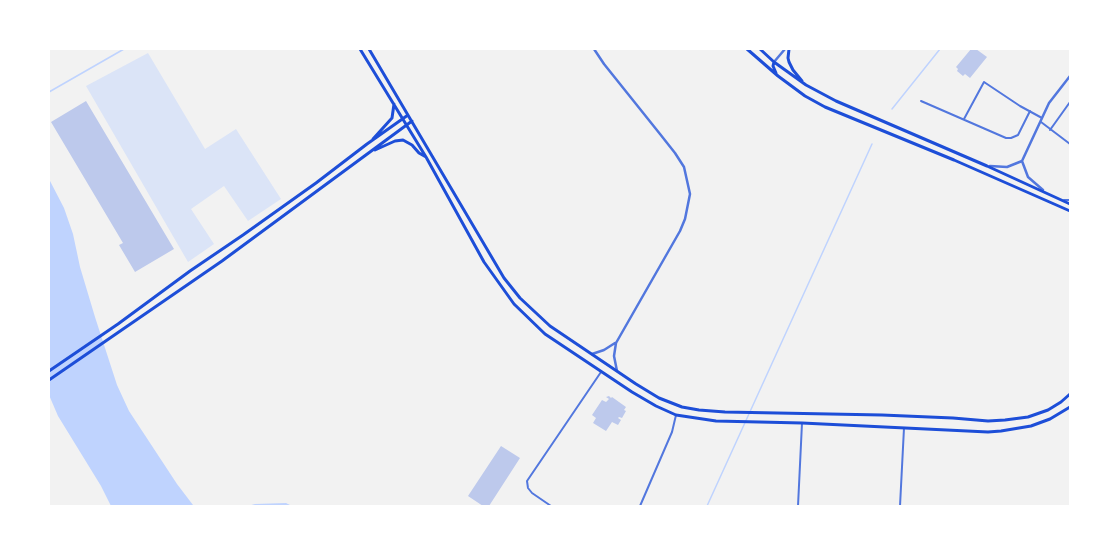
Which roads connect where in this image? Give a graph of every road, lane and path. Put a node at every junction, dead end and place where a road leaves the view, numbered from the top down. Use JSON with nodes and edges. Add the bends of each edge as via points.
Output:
{"nodes":[{"id":1,"x":360,"y":49,"type":"edge"},
{"id":2,"x":369,"y":49,"type":"edge"},
{"id":3,"x":594,"y":49,"type":"edge"},
{"id":4,"x":747,"y":49,"type":"edge"},
{"id":5,"x":760,"y":49,"type":"edge"},
{"id":6,"x":785,"y":49,"type":"edge"},
{"id":7,"x":789,"y":49,"type":"edge"},
{"id":8,"x":774,"y":62,"type":"junction"},
{"id":9,"x":778,"y":76,"type":"junction"},
{"id":10,"x":1070,"y":76,"type":"edge"},
{"id":11,"x":806,"y":85,"type":"junction"},
{"id":12,"x":921,"y":101,"type":"dead end"},
{"id":13,"x":1070,"y":102,"type":"edge"},
{"id":14,"x":394,"y":104,"type":"junction"},
{"id":15,"x":1030,"y":111,"type":"junction"},
{"id":16,"x":408,"y":115,"type":"junction"},
{"id":17,"x":1042,"y":118,"type":"junction"},
{"id":18,"x":403,"y":119,"type":"junction"},
{"id":19,"x":964,"y":120,"type":"junction"},
{"id":20,"x":412,"y":121,"type":"junction"},
{"id":21,"x":1040,"y":122,"type":"junction"},
{"id":22,"x":406,"y":125,"type":"junction"},
{"id":23,"x":1050,"y":130,"type":"junction"},
{"id":24,"x":367,"y":144,"type":"junction"},
{"id":25,"x":1070,"y":144,"type":"edge"},
{"id":26,"x":370,"y":152,"type":"junction"},
{"id":27,"x":426,"y":157,"type":"junction"},
{"id":28,"x":1022,"y":161,"type":"junction"},
{"id":29,"x":987,"y":166,"type":"junction"},
{"id":30,"x":1048,"y":194,"type":"junction"},
{"id":31,"x":1062,"y":200,"type":"junction"},
{"id":32,"x":1070,"y":200,"type":"edge"},
{"id":33,"x":1070,"y":204,"type":"edge"},
{"id":34,"x":1070,"y":211,"type":"edge"},
{"id":35,"x":616,"y":343,"type":"junction"},
{"id":36,"x":592,"y":354,"type":"junction"},
{"id":37,"x":49,"y":371,"type":"edge"},
{"id":38,"x":617,"y":371,"type":"junction"},
{"id":39,"x":601,"y":372,"type":"junction"},
{"id":40,"x":49,"y":380,"type":"edge"},
{"id":41,"x":1070,"y":394,"type":"edge"},
{"id":42,"x":1070,"y":407,"type":"edge"},
{"id":43,"x":676,"y":415,"type":"junction"},
{"id":44,"x":802,"y":423,"type":"junction"},
{"id":45,"x":904,"y":428,"type":"junction"},
{"id":46,"x":551,"y":506,"type":"edge"},
{"id":47,"x":640,"y":506,"type":"edge"},
{"id":48,"x":798,"y":506,"type":"edge"},
{"id":49,"x":900,"y":506,"type":"edge"}],
"edges":[{"from":1,"to":14,"type":"main road"},
{"from":2,"to":16,"type":"main road"},
{"from":3,"to":35,"type":"street","via":[[675,153],[684,167],[690,194],[680,231]]},
{"from":4,"to":9,"type":"main road"},
{"from":5,"to":8,"type":"main road"},
{"from":6,"to":8,"type":"street"},
{"from":7,"to":11,"type":"main road","via":[[788,58],[791,66]]},
{"from":8,"to":9,"type":"main road","via":[[773,66]]},
{"from":8,"to":11,"type":"main road"},
{"from":9,"to":34,"type":"main road","via":[[825,107]]},
{"from":10,"to":17,"type":"street","via":[[1049,103]]},
{"from":11,"to":29,"type":"main road","via":[[836,101]]},
{"from":12,"to":19,"type":"street"},
{"from":13,"to":23,"type":"street"},
{"from":14,"to":18,"type":"main road"},
{"from":14,"to":24,"type":"main road","via":[[392,118]]},
{"from":15,"to":17,"type":"street"},
{"from":15,"to":19,"type":"street","via":[[1018,135],[1011,138]]},
{"from":15,"to":19,"type":"street","via":[[984,82]]},
{"from":16,"to":18,"type":"main road"},
{"from":16,"to":20,"type":"main road"},
{"from":17,"to":21,"type":"street"},
{"from":18,"to":22,"type":"main road"},
{"from":18,"to":24,"type":"main road"},
{"from":20,"to":22,"type":"main road"},
{"from":20,"to":36,"type":"main road","via":[[504,278],[520,298],[550,326]]},
{"from":21,"to":23,"type":"street"},
{"from":21,"to":28,"type":"street"},
{"from":22,"to":26,"type":"main road"},
{"from":22,"to":27,"type":"main road"},
{"from":23,"to":25,"type":"street"},
{"from":24,"to":37,"type":"main road","via":[[316,183]]},
{"from":26,"to":27,"type":"main road","via":[[403,140]]},
{"from":26,"to":40,"type":"main road","via":[[222,261]]},
{"from":27,"to":39,"type":"main road","via":[[484,262],[514,304],[545,334]]},
{"from":28,"to":29,"type":"street","via":[[1007,167]]},
{"from":28,"to":30,"type":"street","via":[[1028,177]]},
{"from":29,"to":30,"type":"main road"},
{"from":30,"to":31,"type":"main road"},
{"from":31,"to":32,"type":"street"},
{"from":31,"to":33,"type":"main road"},
{"from":35,"to":36,"type":"street"},
{"from":35,"to":38,"type":"street","via":[[614,356]]},
{"from":36,"to":38,"type":"main road"},
{"from":38,"to":41,"type":"main road","via":[[660,398],[682,407],[699,410],[988,421],[1028,417],[1048,410]]},
{"from":39,"to":43,"type":"main road","via":[[656,406]]},
{"from":39,"to":46,"type":"street","via":[[527,481],[532,494]]},
{"from":42,"to":45,"type":"main road","via":[[1044,422],[1001,432]]},
{"from":43,"to":44,"type":"main road","via":[[716,421]]},
{"from":43,"to":47,"type":"street","via":[[672,432]]},
{"from":44,"to":45,"type":"main road"},
{"from":44,"to":48,"type":"street"},
{"from":45,"to":49,"type":"street"}]}
